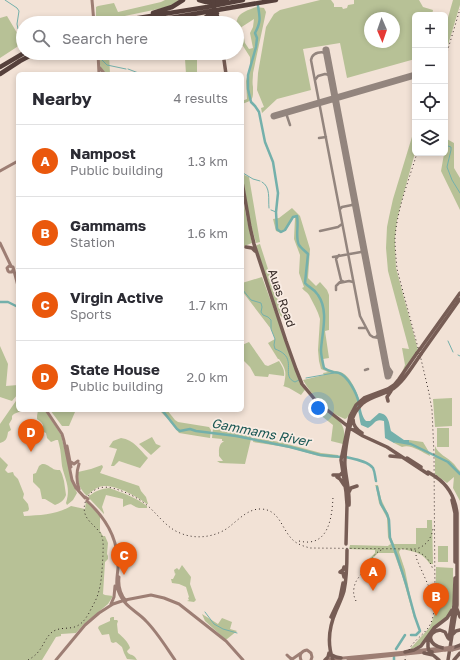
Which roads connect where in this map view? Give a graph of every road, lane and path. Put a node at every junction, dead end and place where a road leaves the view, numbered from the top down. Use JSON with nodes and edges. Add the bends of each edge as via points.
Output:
{"nodes":[{"id":1,"x":93,"y":0,"type":"edge"},
{"id":2,"x":183,"y":0,"type":"edge"},
{"id":3,"x":199,"y":0,"type":"edge"},
{"id":4,"x":214,"y":0,"type":"edge"},
{"id":5,"x":237,"y":0,"type":"edge"},
{"id":6,"x":243,"y":0,"type":"edge"},
{"id":7,"x":275,"y":0,"type":"edge"},
{"id":8,"x":94,"y":16,"type":"edge"},
{"id":9,"x":138,"y":16,"type":"edge"},
{"id":10,"x":151,"y":16,"type":"edge"},
{"id":11,"x":182,"y":16,"type":"edge"},
{"id":12,"x":208,"y":16,"type":"edge"},
{"id":13,"x":216,"y":16,"type":"edge"},
{"id":14,"x":16,"y":58,"type":"edge"},
{"id":15,"x":22,"y":60,"type":"edge"},
{"id":16,"x":97,"y":60,"type":"edge"},
{"id":17,"x":98,"y":60,"type":"edge"},
{"id":18,"x":223,"y":60,"type":"edge"},
{"id":19,"x":98,"y":65,"type":"junction"},
{"id":20,"x":0,"y":67,"type":"edge"},
{"id":21,"x":98,"y":72,"type":"edge"},
{"id":22,"x":98,"y":72,"type":"edge"},
{"id":23,"x":103,"y":72,"type":"edge"},
{"id":24,"x":225,"y":72,"type":"edge"},
{"id":25,"x":0,"y":73,"type":"edge"},
{"id":26,"x":16,"y":162,"type":"edge"},
{"id":27,"x":0,"y":171,"type":"edge"},
{"id":28,"x":244,"y":193,"type":"edge"},
{"id":29,"x":0,"y":243,"type":"edge"},
{"id":30,"x":246,"y":247,"type":"dead end"},
{"id":31,"x":256,"y":252,"type":"junction"},
{"id":32,"x":7,"y":259,"type":"junction"},
{"id":33,"x":7,"y":268,"type":"junction"},
{"id":34,"x":13,"y":268,"type":"junction"},
{"id":35,"x":9,"y":272,"type":"junction"},
{"id":36,"x":16,"y":279,"type":"edge"},
{"id":37,"x":16,"y":282,"type":"edge"},
{"id":38,"x":460,"y":293,"type":"edge"},
{"id":39,"x":455,"y":299,"type":"edge"},
{"id":40,"x":419,"y":353,"type":"junction"},
{"id":41,"x":376,"y":388,"type":"dead end"},
{"id":42,"x":392,"y":390,"type":"junction"},
{"id":43,"x":374,"y":394,"type":"junction"},
{"id":44,"x":388,"y":401,"type":"dead end"},
{"id":45,"x":361,"y":403,"type":"junction"},
{"id":46,"x":48,"y":412,"type":"edge"},
{"id":47,"x":49,"y":412,"type":"edge"},
{"id":48,"x":351,"y":416,"type":"junction"},
{"id":49,"x":341,"y":420,"type":"junction"},
{"id":50,"x":349,"y":426,"type":"junction"},
{"id":51,"x":363,"y":434,"type":"junction"},
{"id":52,"x":346,"y":439,"type":"junction"},
{"id":53,"x":370,"y":439,"type":"junction"},
{"id":54,"x":390,"y":449,"type":"junction"},
{"id":55,"x":404,"y":458,"type":"junction"},
{"id":56,"x":70,"y":460,"type":"junction"},
{"id":57,"x":342,"y":472,"type":"junction"},
{"id":58,"x":428,"y":473,"type":"junction"},
{"id":59,"x":333,"y":475,"type":"dead end"},
{"id":60,"x":338,"y":477,"type":"dead end"},
{"id":61,"x":357,"y":486,"type":"dead end"},
{"id":62,"x":79,"y":489,"type":"junction"},
{"id":63,"x":347,"y":489,"type":"junction"},
{"id":64,"x":78,"y":496,"type":"dead end"},
{"id":65,"x":86,"y":499,"type":"junction"},
{"id":66,"x":346,"y":544,"type":"dead end"},
{"id":67,"x":119,"y":553,"type":"junction"},
{"id":68,"x":124,"y":558,"type":"dead end"},
{"id":69,"x":116,"y":583,"type":"junction"},
{"id":70,"x":134,"y":598,"type":"junction"},
{"id":71,"x":123,"y":599,"type":"junction"},
{"id":72,"x":166,"y":599,"type":"junction"},
{"id":73,"x":166,"y":603,"type":"dead end"},
{"id":74,"x":111,"y":604,"type":"junction"},
{"id":75,"x":128,"y":605,"type":"junction"},
{"id":76,"x":456,"y":605,"type":"junction"},
{"id":77,"x":193,"y":614,"type":"junction"},
{"id":78,"x":460,"y":617,"type":"edge"},
{"id":79,"x":460,"y":630,"type":"edge"},
{"id":80,"x":429,"y":636,"type":"junction"},
{"id":81,"x":451,"y":636,"type":"junction"},
{"id":82,"x":448,"y":641,"type":"junction"},
{"id":83,"x":460,"y":647,"type":"edge"},
{"id":84,"x":454,"y":648,"type":"joint"},
{"id":85,"x":444,"y":649,"type":"junction"},
{"id":86,"x":430,"y":651,"type":"junction"},
{"id":87,"x":302,"y":652,"type":"junction"},
{"id":88,"x":405,"y":652,"type":"junction"},
{"id":89,"x":330,"y":653,"type":"junction"},
{"id":90,"x":424,"y":653,"type":"junction"},
{"id":91,"x":460,"y":653,"type":"edge"},
{"id":92,"x":341,"y":658,"type":"junction"},
{"id":93,"x":56,"y":660,"type":"edge"},
{"id":94,"x":175,"y":660,"type":"edge"},
{"id":95,"x":243,"y":660,"type":"edge"},
{"id":96,"x":290,"y":660,"type":"edge"},
{"id":97,"x":302,"y":660,"type":"edge"},
{"id":98,"x":312,"y":660,"type":"edge"},
{"id":99,"x":330,"y":660,"type":"edge"},
{"id":100,"x":348,"y":660,"type":"edge"},
{"id":101,"x":439,"y":660,"type":"edge"},
{"id":102,"x":447,"y":660,"type":"edge"},
{"id":103,"x":454,"y":660,"type":"edge"}],
"edges":[{"from":1,"to":8,"type":"main road"},
{"from":2,"to":9,"type":"highway","via":[[168,9]]},
{"from":3,"to":5,"type":"highway"},
{"from":4,"to":13,"type":"highway","bridge":true},
{"from":6,"to":10,"type":"highway"},
{"from":7,"to":11,"type":"highway"},
{"from":7,"to":12,"type":"highway"},
{"from":14,"to":20,"type":"highway"},
{"from":15,"to":25,"type":"highway"},
{"from":16,"to":21,"type":"main road"},
{"from":17,"to":19,"type":"main road"},
{"from":18,"to":24,"type":"main road"},
{"from":19,"to":22,"type":"main road"},
{"from":19,"to":23,"type":"main road"},
{"from":26,"to":27,"type":"main road"},
{"from":28,"to":31,"type":"main road","name":"Auas Road"},
{"from":29,"to":32,"type":"main road"},
{"from":30,"to":31,"type":"main road"},
{"from":31,"to":49,"type":"main road","name":"Auas Road","via":[[299,377],[317,402]]},
{"from":32,"to":33,"type":"main road"},
{"from":32,"to":34,"type":"main road"},
{"from":33,"to":34,"type":"main road"},
{"from":33,"to":35,"type":"main road"},
{"from":34,"to":35,"type":"main road","via":[[12,272]]},
{"from":34,"to":36,"type":"main road"},
{"from":35,"to":37,"type":"main road"},
{"from":38,"to":39,"type":"main road"},
{"from":39,"to":40,"type":"main road"},
{"from":39,"to":40,"type":"main road"},
{"from":40,"to":42,"type":"main road","via":[[402,380]]},
{"from":40,"to":43,"type":"main road","via":[[394,385]]},
{"from":41,"to":43,"type":"main road"},
{"from":42,"to":44,"type":"main road"},
{"from":42,"to":45,"type":"main road"},
{"from":43,"to":45,"type":"main road","via":[[366,397]]},
{"from":45,"to":48,"type":"main road"},
{"from":46,"to":65,"type":"main road","via":[[62,434],[72,480]]},
{"from":47,"to":56,"type":"main road","via":[[61,428]]},
{"from":48,"to":49,"type":"main road"},
{"from":48,"to":50,"type":"main road"},
{"from":48,"to":51,"type":"main road","via":[[357,430]]},
{"from":49,"to":50,"type":"main road","name":"Auas Road"},
{"from":49,"to":52,"type":"main road"},
{"from":50,"to":51,"type":"main road"},
{"from":50,"to":52,"type":"main road"},
{"from":50,"to":53,"type":"main road"},
{"from":51,"to":58,"type":"main road","via":[[387,445]]},
{"from":52,"to":53,"type":"main road","via":[[354,433]]},
{"from":52,"to":57,"type":"main road","via":[[341,460]]},
{"from":52,"to":63,"type":"main road","via":[[344,459]]},
{"from":53,"to":54,"type":"main road"},
{"from":54,"to":55,"type":"main road"},
{"from":54,"to":55,"type":"main road","via":[[392,452],[389,456]]},
{"from":55,"to":58,"type":"main road"},
{"from":56,"to":62,"type":"main road"},
{"from":56,"to":62,"type":"main road","via":[[74,464],[78,463],[76,476]]},
{"from":57,"to":59,"type":"main road","via":[[340,475]]},
{"from":57,"to":63,"type":"main road"},
{"from":58,"to":76,"type":"main road","bridge":true,"via":[[447,486],[456,508]]},
{"from":60,"to":63,"type":"main road"},
{"from":61,"to":63,"type":"main road"},
{"from":62,"to":65,"type":"main road"},
{"from":63,"to":66,"type":"main road","via":[[349,503]]},
{"from":64,"to":65,"type":"main road"},
{"from":65,"to":67,"type":"main road","via":[[109,524]]},
{"from":65,"to":69,"type":"main road","via":[[104,520],[114,541],[118,561]]},
{"from":67,"to":68,"type":"main road"},
{"from":67,"to":71,"type":"main road","via":[[118,584]]},
{"from":69,"to":71,"type":"main road"},
{"from":69,"to":74,"type":"main road"},
{"from":70,"to":71,"type":"main road"},
{"from":70,"to":72,"type":"main road","via":[[152,595]]},
{"from":70,"to":75,"type":"main road"},
{"from":71,"to":74,"type":"main road"},
{"from":71,"to":75,"type":"main road"},
{"from":71,"to":77,"type":"main road","via":[[155,594],[180,603]]},
{"from":72,"to":73,"type":"main road"},
{"from":72,"to":77,"type":"main road"},
{"from":74,"to":75,"type":"main road"},
{"from":74,"to":93,"type":"main road","via":[[85,625]]},
{"from":75,"to":94,"type":"main road","via":[[147,621]]},
{"from":76,"to":78,"type":"main road"},
{"from":76,"to":80,"type":"main road","via":[[450,615],[434,628]]},
{"from":76,"to":81,"type":"main road"},
{"from":76,"to":82,"type":"main road"},
{"from":77,"to":95,"type":"main road","via":[[226,641]]},
{"from":79,"to":81,"type":"main road"},
{"from":80,"to":86,"type":"main road","via":[[427,643]]},
{"from":80,"to":88,"type":"main road","via":[[421,646]]},
{"from":81,"to":102,"type":"main road"},
{"from":82,"to":85,"type":"main road","via":[[443,630],[433,632],[431,642]]},
{"from":82,"to":102,"type":"main road"},
{"from":83,"to":84,"type":"main road"},
{"from":84,"to":85,"type":"main road","bridge":true},
{"from":85,"to":86,"type":"main road"},
{"from":86,"to":88,"type":"main road"},
{"from":86,"to":90,"type":"main road"},
{"from":87,"to":96,"type":"main road"},
{"from":87,"to":97,"type":"main road"},
{"from":87,"to":98,"type":"main road","via":[[310,652]]},
{"from":88,"to":92,"type":"main road"},
{"from":89,"to":89,"type":"main road","via":[[330,630],[344,589],[346,550],[340,595],[329,625]]},
{"from":89,"to":92,"type":"main road"},
{"from":89,"to":99,"type":"main road"},
{"from":89,"to":99,"type":"main road"},
{"from":90,"to":100,"type":"main road"},
{"from":90,"to":101,"type":"main road"},
{"from":91,"to":103,"type":"main road"},
{"from":92,"to":99,"type":"main road"}]}
